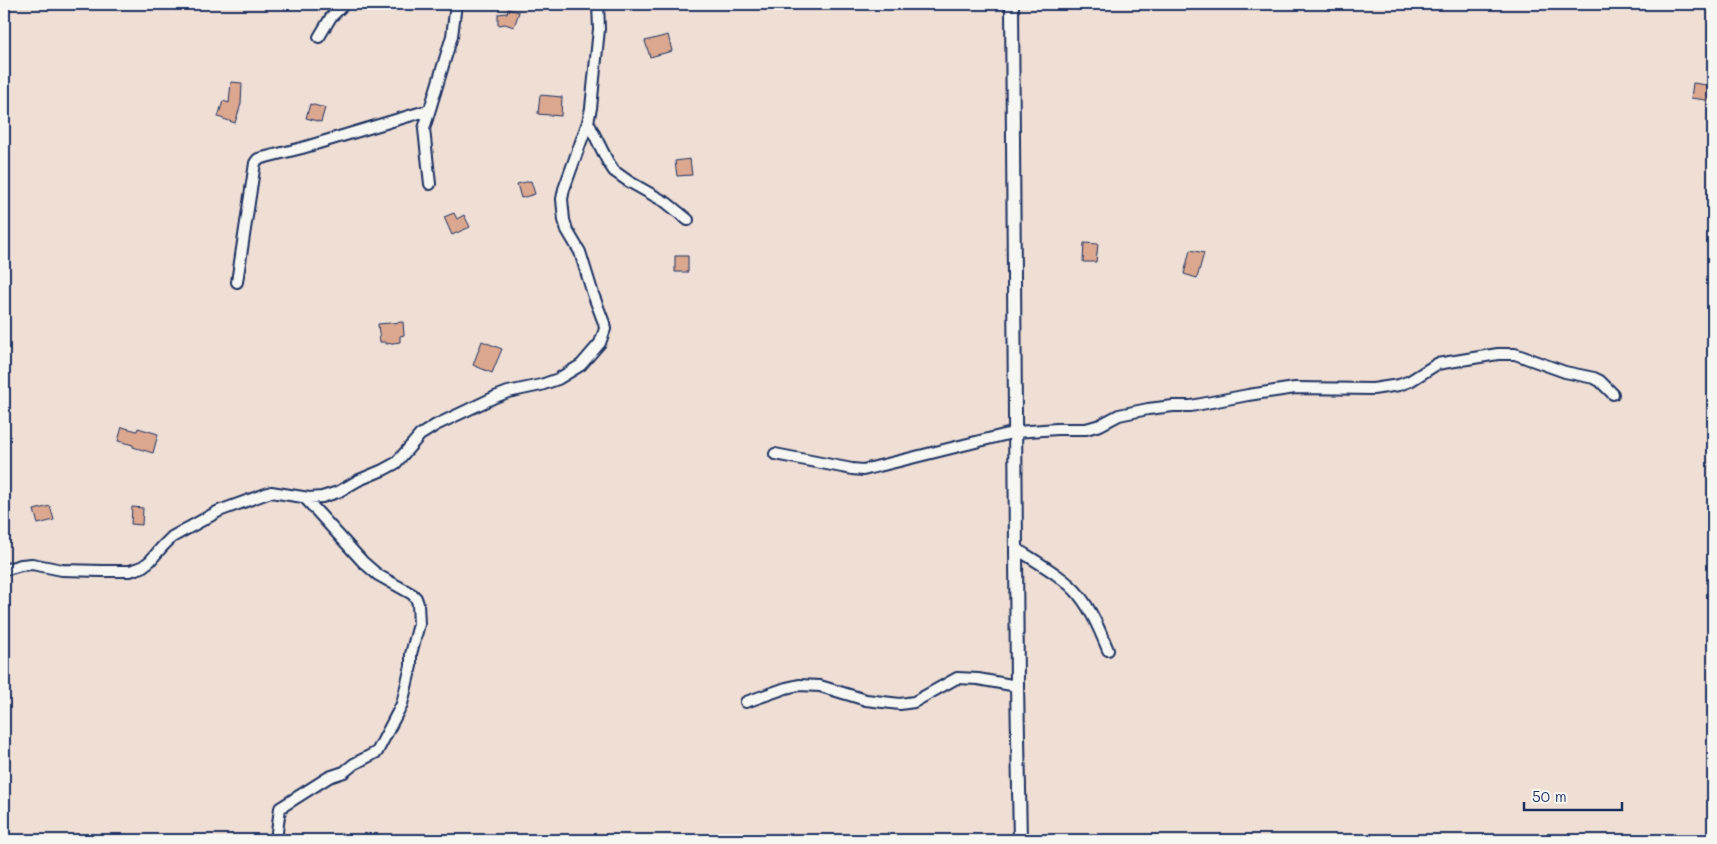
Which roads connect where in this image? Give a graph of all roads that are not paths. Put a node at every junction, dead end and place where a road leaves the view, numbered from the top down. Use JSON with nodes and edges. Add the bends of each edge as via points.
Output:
{"nodes":[{"id":1,"x":344,"y":4,"type":"edge"},
{"id":2,"x":456,"y":4,"type":"edge"},
{"id":3,"x":598,"y":4,"type":"edge"},
{"id":4,"x":1012,"y":4,"type":"edge"},
{"id":5,"x":319,"y":36,"type":"dead end"},
{"id":6,"x":428,"y":110,"type":"junction"},
{"id":7,"x":588,"y":122,"type":"junction"},
{"id":8,"x":430,"y":184,"type":"dead end"},
{"id":9,"x":688,"y":220,"type":"dead end"},
{"id":10,"x":237,"y":282,"type":"dead end"},
{"id":11,"x":1614,"y":394,"type":"dead end"},
{"id":12,"x":1016,"y":432,"type":"junction"},
{"id":13,"x":775,"y":454,"type":"dead end"},
{"id":14,"x":305,"y":498,"type":"junction"},
{"id":15,"x":1017,"y":549,"type":"junction"},
{"id":16,"x":4,"y":570,"type":"edge"},
{"id":17,"x":1108,"y":650,"type":"dead end"},
{"id":18,"x":1017,"y":686,"type":"junction"},
{"id":19,"x":746,"y":702,"type":"dead end"},
{"id":20,"x":276,"y":840,"type":"edge"},
{"id":21,"x":1020,"y":840,"type":"edge"}],
"edges":[{"from":1,"to":5,"type":"street"},
{"from":2,"to":6,"type":"street","via":[[452,36]]},
{"from":3,"to":7,"type":"street","via":[[600,29]]},
{"from":4,"to":12,"type":"street"},
{"from":6,"to":8,"type":"street","via":[[424,135]]},
{"from":6,"to":10,"type":"street","via":[[258,159]]},
{"from":7,"to":9,"type":"street","via":[[614,171],[667,203]]},
{"from":7,"to":14,"type":"street","via":[[562,199],[567,230],[580,252],[604,323],[603,336],[594,352],[581,365],[558,379],[508,392],[436,425],[420,435],[396,463],[383,470],[338,492]]},
{"from":11,"to":12,"type":"street","via":[[1594,378],[1565,372],[1515,354],[1498,354],[1437,364],[1399,386],[1296,388],[1191,406],[1131,412],[1086,429]]},
{"from":12,"to":13,"type":"street","via":[[863,470]]},
{"from":12,"to":15,"type":"street"},
{"from":14,"to":16,"type":"street","via":[[272,492],[219,511],[172,537],[150,561],[130,571],[62,570],[32,564]]},
{"from":14,"to":20,"type":"street","via":[[363,562],[416,598],[419,624],[404,699],[377,752],[280,808]]},
{"from":15,"to":17,"type":"street","via":[[1057,575],[1078,594],[1094,618]]},
{"from":15,"to":18,"type":"street"},
{"from":18,"to":19,"type":"street","via":[[957,678],[914,702],[900,704],[866,700],[820,686],[799,685]]},
{"from":18,"to":21,"type":"street"}]}
